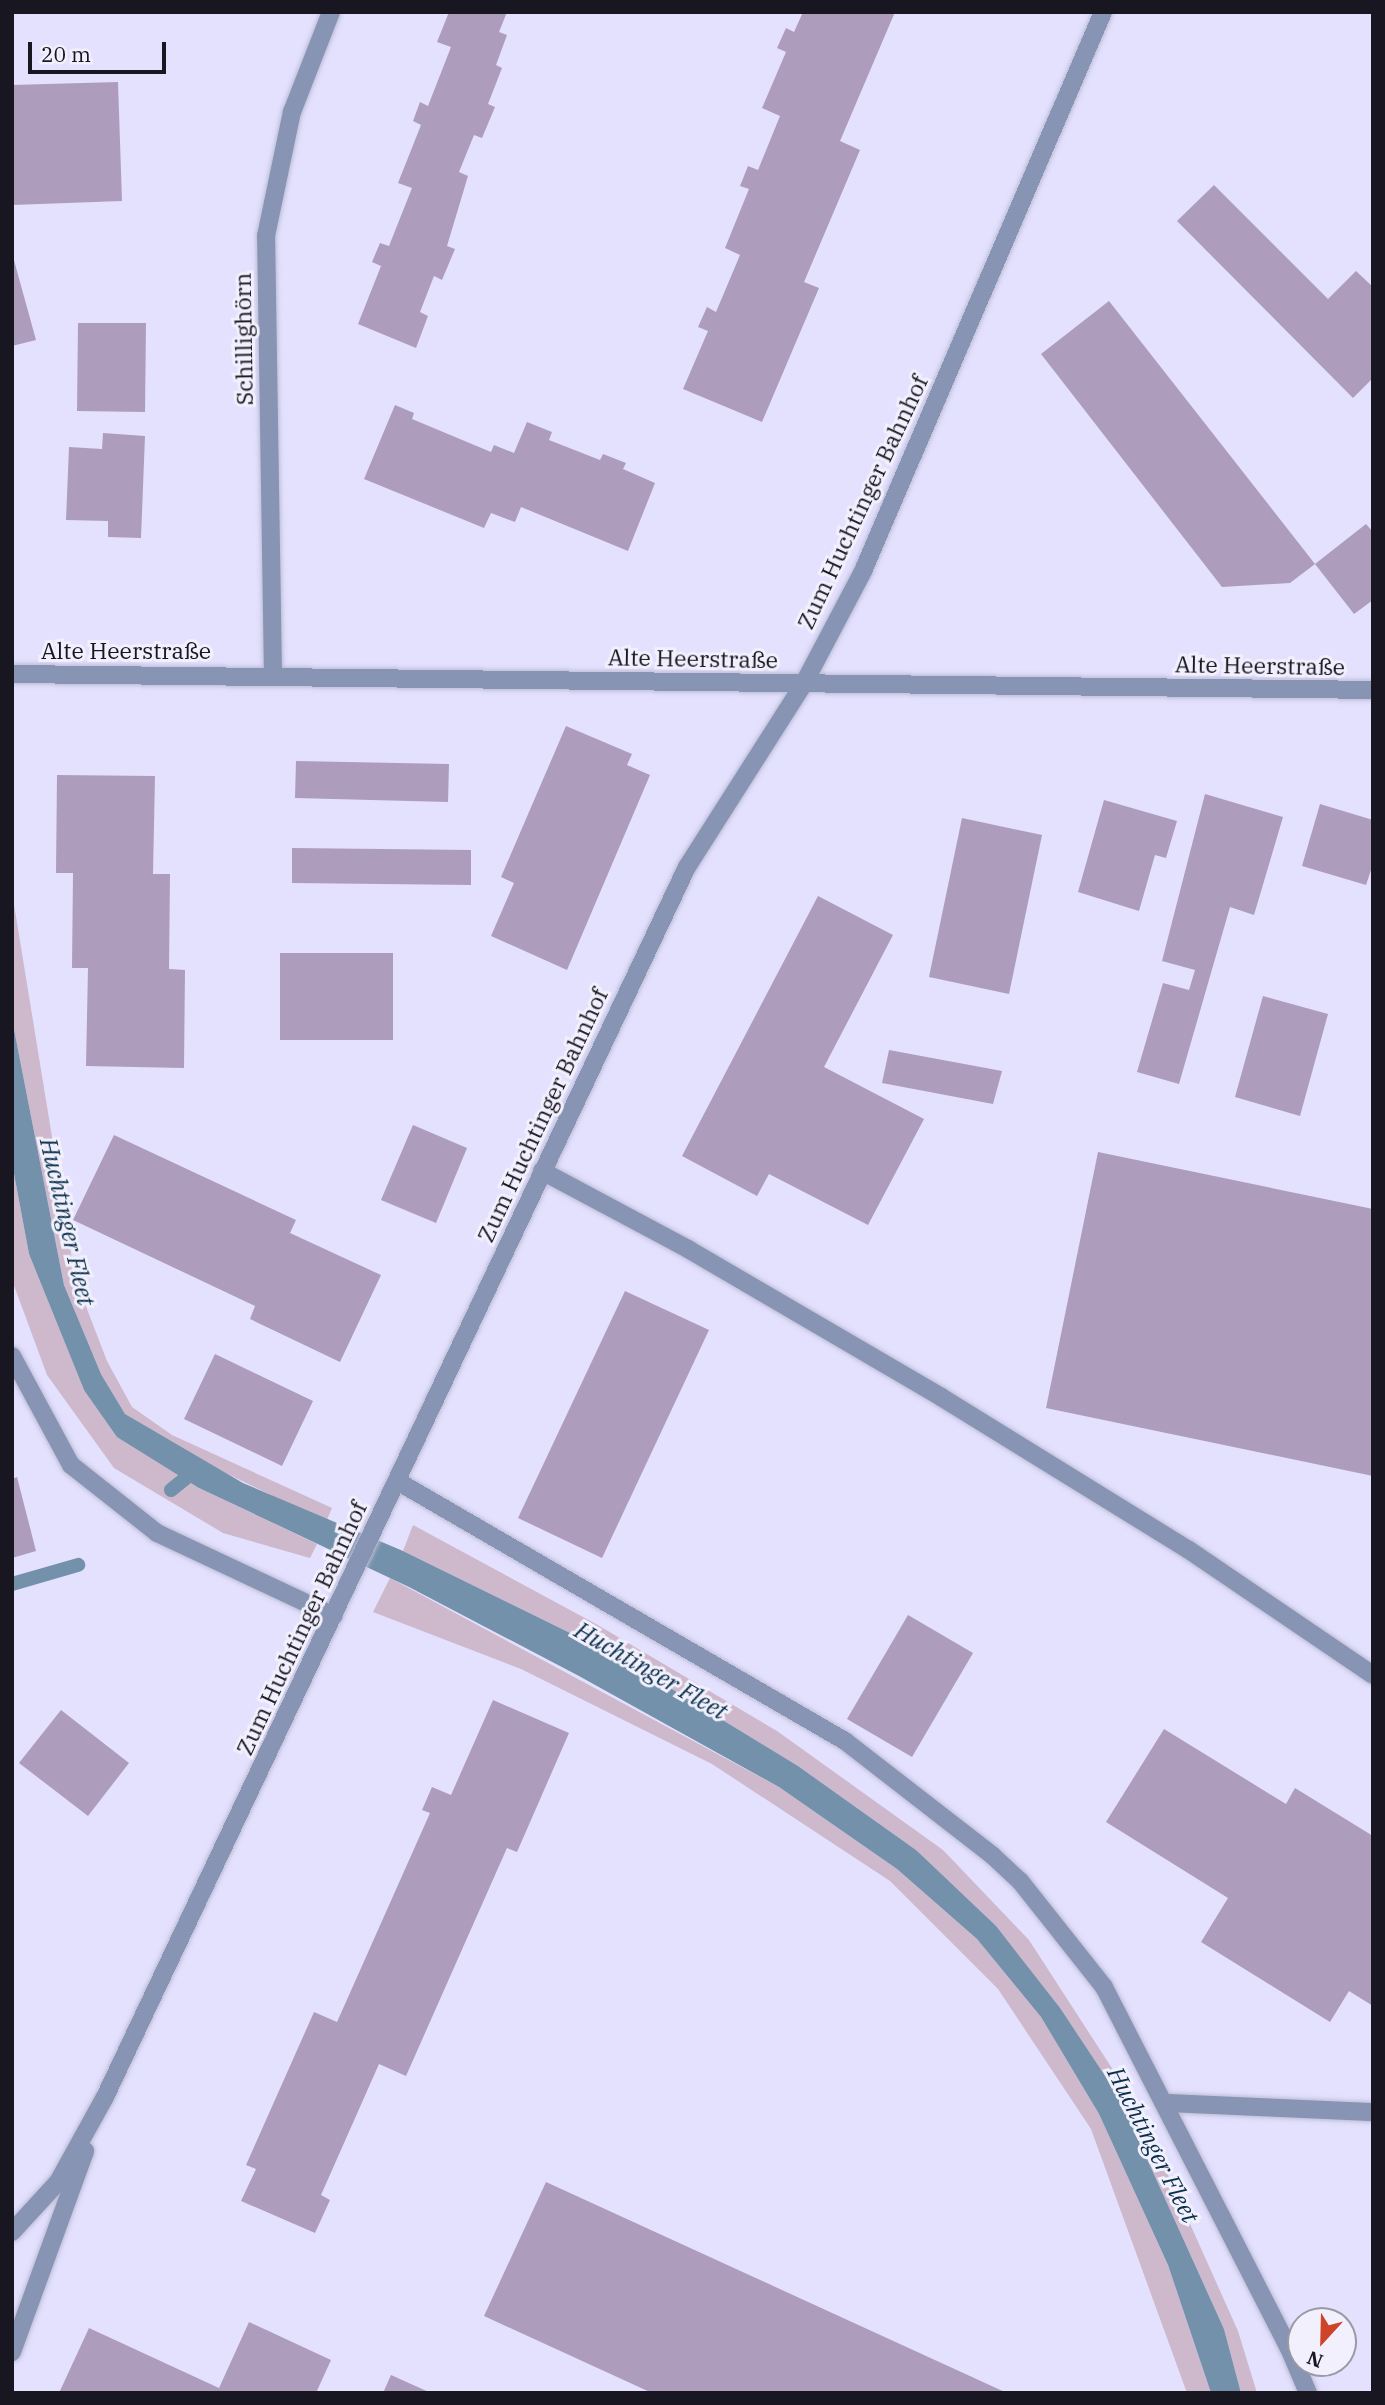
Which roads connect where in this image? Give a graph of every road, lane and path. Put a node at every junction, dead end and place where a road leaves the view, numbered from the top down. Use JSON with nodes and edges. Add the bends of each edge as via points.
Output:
{"nodes":[{"id":1,"x":331,"y":12,"type":"edge"},
{"id":2,"x":1103,"y":12,"type":"edge"},
{"id":3,"x":12,"y":674,"type":"edge"},
{"id":4,"x":273,"y":676,"type":"junction"},
{"id":5,"x":803,"y":685,"type":"junction"},
{"id":6,"x":1373,"y":690,"type":"edge"},
{"id":7,"x":542,"y":1171,"type":"junction"},
{"id":8,"x":12,"y":1356,"type":"edge"},
{"id":9,"x":397,"y":1481,"type":"junction"},
{"id":10,"x":334,"y":1616,"type":"junction"},
{"id":11,"x":1373,"y":1675,"type":"edge"},
{"id":12,"x":105,"y":2097,"type":"junction"},
{"id":13,"x":1166,"y":2103,"type":"junction"},
{"id":14,"x":1373,"y":2112,"type":"edge"},
{"id":15,"x":12,"y":2232,"type":"edge"},
{"id":16,"x":12,"y":2352,"type":"edge"},
{"id":17,"x":1308,"y":2393,"type":"edge"}],
"edges":[{"from":1,"to":4,"type":"street","name":"Schillighörn","via":[[292,112],[266,236]]},
{"from":2,"to":5,"type":"street","name":"Zum Huchtinger Bahnhof","via":[[863,571]]},
{"from":3,"to":4,"type":"street","name":"Alte Heerstraße"},
{"from":4,"to":5,"type":"street","name":"Alte Heerstraße"},
{"from":5,"to":6,"type":"street","name":"Alte Heerstraße"},
{"from":5,"to":7,"type":"street","name":"Zum Huchtinger Bahnhof","via":[[687,867]]},
{"from":7,"to":9,"type":"street","name":"Zum Huchtinger Bahnhof"},
{"from":7,"to":11,"type":"street","via":[[688,1249],[941,1397],[1189,1550]]},
{"from":8,"to":10,"type":"street","via":[[71,1465],[157,1533]]},
{"from":9,"to":10,"type":"street","name":"Zum Huchtinger Bahnhof"},
{"from":9,"to":13,"type":"street","via":[[845,1741],[993,1856],[1020,1881],[1104,1987]]},
{"from":10,"to":12,"type":"street","name":"Zum Huchtinger Bahnhof"},
{"from":12,"to":15,"type":"street","name":"Zum Huchtinger Bahnhof","via":[[58,2182]]},
{"from":12,"to":16,"type":"street"},
{"from":13,"to":14,"type":"street"},
{"from":13,"to":17,"type":"street"}]}
